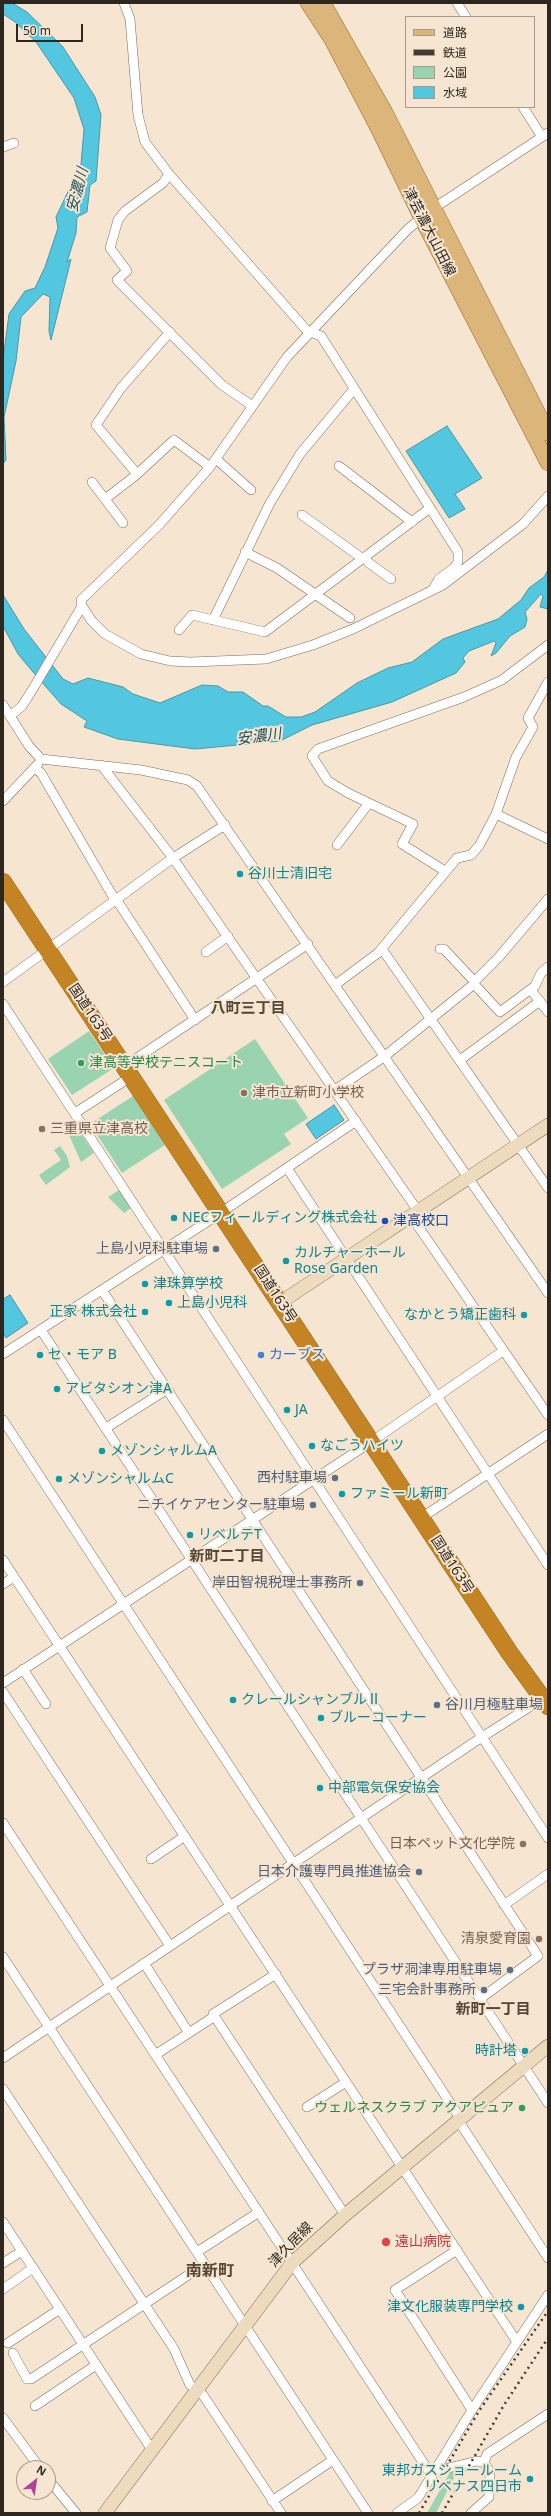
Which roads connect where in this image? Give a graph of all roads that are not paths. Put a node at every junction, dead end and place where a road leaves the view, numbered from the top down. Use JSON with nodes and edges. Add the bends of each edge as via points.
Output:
{"nodes":[{"id":1,"x":124,"y":3,"type":"edge"},
{"id":2,"x":308,"y":3,"type":"edge"},
{"id":3,"x":323,"y":3,"type":"edge"},
{"id":4,"x":457,"y":3,"type":"edge"},
{"id":5,"x":465,"y":16,"type":"edge"},
{"id":6,"x":524,"y":108,"type":"edge"},
{"id":7,"x":545,"y":135,"type":"edge"},
{"id":8,"x":14,"y":143,"type":"dead end"},
{"id":9,"x":3,"y":147,"type":"edge"},
{"id":10,"x":169,"y":174,"type":"junction"},
{"id":11,"x":434,"y":208,"type":"junction"},
{"id":12,"x":421,"y":218,"type":"junction"},
{"id":13,"x":170,"y":332,"type":"junction"},
{"id":14,"x":310,"y":332,"type":"junction"},
{"id":15,"x":354,"y":389,"type":"junction"},
{"id":16,"x":251,"y":405,"type":"junction"},
{"id":17,"x":548,"y":434,"type":"edge"},
{"id":18,"x":216,"y":459,"type":"junction"},
{"id":19,"x":548,"y":462,"type":"edge"},
{"id":20,"x":339,"y":466,"type":"dead end"},
{"id":21,"x":210,"y":467,"type":"junction"},
{"id":22,"x":137,"y":474,"type":"junction"},
{"id":23,"x":92,"y":482,"type":"dead end"},
{"id":24,"x":251,"y":490,"type":"dead end"},
{"id":25,"x":548,"y":496,"type":"edge"},
{"id":26,"x":105,"y":499,"type":"junction"},
{"id":27,"x":430,"y":508,"type":"junction"},
{"id":28,"x":302,"y":515,"type":"dead end"},
{"id":29,"x":412,"y":522,"type":"junction"},
{"id":30,"x":123,"y":523,"type":"dead end"},
{"id":31,"x":245,"y":552,"type":"junction"},
{"id":32,"x":364,"y":558,"type":"junction"},
{"id":33,"x":391,"y":579,"type":"dead end"},
{"id":34,"x":432,"y":590,"type":"junction"},
{"id":35,"x":316,"y":594,"type":"junction"},
{"id":36,"x":82,"y":606,"type":"junction"},
{"id":37,"x":350,"y":618,"type":"dead end"},
{"id":38,"x":213,"y":620,"type":"junction"},
{"id":39,"x":179,"y":630,"type":"dead end"},
{"id":40,"x":548,"y":645,"type":"edge"},
{"id":41,"x":548,"y":682,"type":"edge"},
{"id":42,"x":3,"y":705,"type":"edge"},
{"id":43,"x":10,"y":716,"type":"junction"},
{"id":44,"x":41,"y":759,"type":"junction"},
{"id":45,"x":101,"y":765,"type":"junction"},
{"id":46,"x":36,"y":768,"type":"junction"},
{"id":47,"x":3,"y":801,"type":"edge"},
{"id":48,"x":369,"y":803,"type":"junction"},
{"id":49,"x":496,"y":814,"type":"junction"},
{"id":50,"x":225,"y":825,"type":"junction"},
{"id":51,"x":548,"y":839,"type":"edge"},
{"id":52,"x":337,"y":845,"type":"dead end"},
{"id":53,"x":173,"y":858,"type":"junction"},
{"id":54,"x":445,"y":871,"type":"junction"},
{"id":55,"x":3,"y":882,"type":"edge"},
{"id":56,"x":548,"y":899,"type":"edge"},
{"id":57,"x":116,"y":900,"type":"junction"},
{"id":58,"x":228,"y":936,"type":"junction"},
{"id":59,"x":308,"y":944,"type":"junction"},
{"id":60,"x":47,"y":948,"type":"junction"},
{"id":61,"x":382,"y":949,"type":"junction"},
{"id":62,"x":440,"y":949,"type":"dead end"},
{"id":63,"x":206,"y":952,"type":"dead end"},
{"id":64,"x":548,"y":967,"type":"edge"},
{"id":65,"x":257,"y":978,"type":"junction"},
{"id":66,"x":3,"y":982,"type":"edge"},
{"id":67,"x":474,"y":983,"type":"junction"},
{"id":68,"x":335,"y":985,"type":"junction"},
{"id":69,"x":531,"y":990,"type":"junction"},
{"id":70,"x":540,"y":1001,"type":"junction"},
{"id":71,"x":3,"y":1004,"type":"edge"},
{"id":72,"x":548,"y":1012,"type":"edge"},
{"id":73,"x":195,"y":1020,"type":"junction"},
{"id":74,"x":432,"y":1020,"type":"junction"},
{"id":75,"x":385,"y":1056,"type":"junction"},
{"id":76,"x":460,"y":1060,"type":"junction"},
{"id":77,"x":129,"y":1071,"type":"junction"},
{"id":78,"x":335,"y":1090,"type":"junction"},
{"id":79,"x":76,"y":1113,"type":"junction"},
{"id":80,"x":356,"y":1121,"type":"junction"},
{"id":81,"x":548,"y":1125,"type":"edge"},
{"id":82,"x":518,"y":1145,"type":"junction"},
{"id":83,"x":287,"y":1168,"type":"junction"},
{"id":84,"x":468,"y":1178,"type":"junction"},
{"id":85,"x":548,"y":1188,"type":"edge"},
{"id":86,"x":221,"y":1213,"type":"junction"},
{"id":87,"x":415,"y":1213,"type":"junction"},
{"id":88,"x":163,"y":1249,"type":"junction"},
{"id":89,"x":347,"y":1258,"type":"junction"},
{"id":90,"x":548,"y":1275,"type":"edge"},
{"id":91,"x":540,"y":1280,"type":"junction"},
{"id":92,"x":102,"y":1290,"type":"junction"},
{"id":93,"x":548,"y":1293,"type":"edge"},
{"id":94,"x":281,"y":1302,"type":"junction"},
{"id":95,"x":41,"y":1330,"type":"junction"},
{"id":96,"x":503,"y":1351,"type":"junction"},
{"id":97,"x":3,"y":1354,"type":"edge"},
{"id":98,"x":166,"y":1390,"type":"junction"},
{"id":99,"x":438,"y":1397,"type":"junction"},
{"id":100,"x":544,"y":1401,"type":"edge"},
{"id":101,"x":548,"y":1414,"type":"edge"},
{"id":102,"x":3,"y":1420,"type":"edge"},
{"id":103,"x":106,"y":1428,"type":"junction"},
{"id":104,"x":548,"y":1434,"type":"edge"},
{"id":105,"x":371,"y":1442,"type":"junction"},
{"id":106,"x":488,"y":1474,"type":"junction"},
{"id":107,"x":313,"y":1479,"type":"junction"},
{"id":108,"x":421,"y":1518,"type":"junction"},
{"id":109,"x":252,"y":1519,"type":"junction"},
{"id":110,"x":192,"y":1559,"type":"junction"},
{"id":111,"x":3,"y":1560,"type":"edge"},
{"id":112,"x":548,"y":1565,"type":"edge"},
{"id":113,"x":14,"y":1577,"type":"junction"},
{"id":114,"x":3,"y":1584,"type":"edge"},
{"id":115,"x":124,"y":1603,"type":"junction"},
{"id":116,"x":59,"y":1646,"type":"junction"},
{"id":117,"x":23,"y":1669,"type":"junction"},
{"id":118,"x":3,"y":1683,"type":"edge"},
{"id":119,"x":3,"y":1692,"type":"edge"},
{"id":120,"x":546,"y":1698,"type":"edge"},
{"id":121,"x":46,"y":1704,"type":"dead end"},
{"id":122,"x":482,"y":1738,"type":"junction"},
{"id":123,"x":420,"y":1778,"type":"junction"},
{"id":124,"x":361,"y":1818,"type":"junction"},
{"id":125,"x":3,"y":1823,"type":"edge"},
{"id":126,"x":185,"y":1836,"type":"junction"},
{"id":127,"x":548,"y":1838,"type":"edge"},
{"id":128,"x":151,"y":1859,"type":"dead end"},
{"id":129,"x":293,"y":1863,"type":"junction"},
{"id":130,"x":548,"y":1874,"type":"edge"},
{"id":131,"x":230,"y":1905,"type":"junction"},
{"id":132,"x":504,"y":1905,"type":"junction"},
{"id":133,"x":170,"y":1946,"type":"junction"},
{"id":134,"x":3,"y":1957,"type":"edge"},
{"id":135,"x":144,"y":1964,"type":"junction"},
{"id":136,"x":276,"y":1974,"type":"junction"},
{"id":137,"x":110,"y":1986,"type":"junction"},
{"id":138,"x":480,"y":1999,"type":"junction"},
{"id":139,"x":215,"y":2016,"type":"junction"},
{"id":140,"x":49,"y":2027,"type":"junction"},
{"id":141,"x":189,"y":2032,"type":"junction"},
{"id":142,"x":548,"y":2046,"type":"edge"},
{"id":143,"x":155,"y":2055,"type":"junction"},
{"id":144,"x":3,"y":2058,"type":"edge"},
{"id":145,"x":524,"y":2066,"type":"junction"},
{"id":146,"x":346,"y":2082,"type":"junction"},
{"id":147,"x":3,"y":2089,"type":"edge"},
{"id":148,"x":548,"y":2103,"type":"edge"},
{"id":149,"x":307,"y":2107,"type":"dead end"},
{"id":150,"x":459,"y":2119,"type":"junction"},
{"id":151,"x":403,"y":2168,"type":"junction"},
{"id":152,"x":259,"y":2212,"type":"junction"},
{"id":153,"x":345,"y":2215,"type":"junction"},
{"id":154,"x":3,"y":2222,"type":"edge"},
{"id":155,"x":457,"y":2250,"type":"junction"},
{"id":156,"x":22,"y":2251,"type":"junction"},
{"id":157,"x":197,"y":2252,"type":"junction"},
{"id":158,"x":548,"y":2258,"type":"edge"},
{"id":159,"x":3,"y":2263,"type":"edge"},
{"id":160,"x":292,"y":2263,"type":"junction"},
{"id":161,"x":205,"y":2264,"type":"junction"},
{"id":162,"x":33,"y":2268,"type":"junction"},
{"id":163,"x":3,"y":2289,"type":"edge"},
{"id":164,"x":548,"y":2295,"type":"edge"},
{"id":165,"x":144,"y":2304,"type":"junction"},
{"id":166,"x":60,"y":2309,"type":"junction"},
{"id":167,"x":244,"y":2325,"type":"junction"},
{"id":168,"x":517,"y":2342,"type":"junction"},
{"id":169,"x":8,"y":2343,"type":"dead end"},
{"id":170,"x":83,"y":2344,"type":"junction"},
{"id":171,"x":13,"y":2353,"type":"dead end"},
{"id":172,"x":96,"y":2365,"type":"junction"},
{"id":173,"x":197,"y":2391,"type":"junction"},
{"id":174,"x":35,"y":2406,"type":"dead end"},
{"id":175,"x":472,"y":2410,"type":"junction"},
{"id":176,"x":548,"y":2414,"type":"edge"},
{"id":177,"x":3,"y":2418,"type":"edge"},
{"id":178,"x":152,"y":2450,"type":"junction"},
{"id":179,"x":34,"y":2460,"type":"edge"},
{"id":180,"x":333,"y":2460,"type":"junction"},
{"id":181,"x":484,"y":2462,"type":"junction"},
{"id":182,"x":434,"y":2473,"type":"junction"},
{"id":183,"x":56,"y":2489,"type":"edge"},
{"id":184,"x":272,"y":2500,"type":"junction"},
{"id":185,"x":76,"y":2513,"type":"edge"},
{"id":186,"x":105,"y":2513,"type":"edge"},
{"id":187,"x":280,"y":2513,"type":"edge"},
{"id":188,"x":368,"y":2513,"type":"edge"},
{"id":189,"x":397,"y":2513,"type":"edge"},
{"id":190,"x":471,"y":2513,"type":"edge"}],
"edges":[{"from":1,"to":10,"type":"street","via":[[130,19],[142,138]]},
{"from":2,"to":12,"type":"main road","name":"津芸濃大山田線","via":[[335,47]]},
{"from":3,"to":11,"type":"main road","name":"津芸濃大山田線","via":[[386,114]]},
{"from":4,"to":5,"type":"street"},
{"from":6,"to":7,"type":"street"},
{"from":7,"to":11,"type":"street"},
{"from":8,"to":9,"type":"street"},
{"from":10,"to":13,"type":"street","via":[[163,183],[122,214],[116,224],[110,248],[127,271],[117,280]]},
{"from":10,"to":14,"type":"street"},
{"from":11,"to":12,"type":"street"},
{"from":11,"to":17,"type":"main road","name":"津芸濃大山田線"},
{"from":12,"to":14,"type":"street"},
{"from":12,"to":19,"type":"main road","name":"津芸濃大山田線"},
{"from":13,"to":16,"type":"street","via":[[222,385]]},
{"from":13,"to":22,"type":"street","via":[[121,388],[96,425]]},
{"from":14,"to":15,"type":"street","via":[[321,336]]},
{"from":14,"to":16,"type":"street","via":[[287,357]]},
{"from":15,"to":27,"type":"street"},
{"from":15,"to":31,"type":"street","via":[[300,454],[270,503]]},
{"from":16,"to":18,"type":"street"},
{"from":18,"to":21,"type":"street"},
{"from":18,"to":24,"type":"street"},
{"from":20,"to":29,"type":"street"},
{"from":21,"to":22,"type":"street","via":[[174,440]]},
{"from":21,"to":36,"type":"street","via":[[159,525],[81,600]]},
{"from":22,"to":26,"type":"street"},
{"from":23,"to":26,"type":"street"},
{"from":25,"to":34,"type":"street","via":[[523,524],[456,576]]},
{"from":26,"to":30,"type":"street"},
{"from":27,"to":29,"type":"street"},
{"from":27,"to":34,"type":"street","via":[[458,552],[458,562],[439,579]]},
{"from":28,"to":32,"type":"street"},
{"from":29,"to":32,"type":"street"},
{"from":31,"to":35,"type":"street","via":[[278,568]]},
{"from":31,"to":38,"type":"street"},
{"from":32,"to":33,"type":"street"},
{"from":32,"to":35,"type":"street"},
{"from":34,"to":36,"type":"street","via":[[382,616],[313,645],[266,659],[220,663],[170,661],[141,654],[105,634]]},
{"from":35,"to":37,"type":"street"},
{"from":35,"to":38,"type":"street","via":[[265,632]]},
{"from":36,"to":43,"type":"street","via":[[22,706]]},
{"from":38,"to":39,"type":"street","via":[[192,615]]},
{"from":40,"to":48,"type":"street","via":[[502,680],[464,697],[318,749],[312,756],[328,781]]},
{"from":41,"to":49,"type":"street","via":[[528,718],[533,727],[516,757]]},
{"from":42,"to":43,"type":"street"},
{"from":43,"to":44,"type":"street","via":[[29,746]]},
{"from":44,"to":45,"type":"street"},
{"from":44,"to":46,"type":"street"},
{"from":45,"to":50,"type":"street","via":[[141,770],[192,782]]},
{"from":45,"to":53,"type":"street"},
{"from":46,"to":47,"type":"street"},
{"from":46,"to":57,"type":"street"},
{"from":48,"to":52,"type":"street"},
{"from":48,"to":54,"type":"street","via":[[413,824],[402,844]]},
{"from":49,"to":51,"type":"street"},
{"from":49,"to":54,"type":"street","via":[[479,846],[471,855],[457,858]]},
{"from":50,"to":53,"type":"street"},
{"from":50,"to":59,"type":"street"},
{"from":53,"to":57,"type":"street"},
{"from":53,"to":58,"type":"street"},
{"from":54,"to":61,"type":"street"},
{"from":55,"to":60,"type":"highway","name":"国道163号"},
{"from":56,"to":67,"type":"street"},
{"from":57,"to":60,"type":"street"},
{"from":57,"to":73,"type":"street"},
{"from":58,"to":63,"type":"street"},
{"from":58,"to":65,"type":"street"},
{"from":59,"to":65,"type":"street"},
{"from":59,"to":68,"type":"street"},
{"from":60,"to":66,"type":"street"},
{"from":60,"to":77,"type":"highway","name":"国道163号"},
{"from":61,"to":68,"type":"street"},
{"from":61,"to":74,"type":"street"},
{"from":62,"to":67,"type":"street","via":[[444,949]]},
{"from":64,"to":69,"type":"street","via":[[541,973]]},
{"from":65,"to":73,"type":"street"},
{"from":65,"to":78,"type":"street"},
{"from":67,"to":69,"type":"street","via":[[500,1012]]},
{"from":67,"to":74,"type":"street"},
{"from":68,"to":75,"type":"street"},
{"from":69,"to":70,"type":"street"},
{"from":70,"to":72,"type":"street"},
{"from":70,"to":76,"type":"street"},
{"from":71,"to":79,"type":"street"},
{"from":73,"to":77,"type":"street"},
{"from":74,"to":75,"type":"street"},
{"from":74,"to":76,"type":"street"},
{"from":75,"to":78,"type":"street"},
{"from":75,"to":84,"type":"street"},
{"from":76,"to":82,"type":"street"},
{"from":77,"to":79,"type":"street"},
{"from":77,"to":86,"type":"highway","name":"国道163号"},
{"from":78,"to":80,"type":"street"},
{"from":79,"to":88,"type":"street"},
{"from":80,"to":83,"type":"street"},
{"from":80,"to":87,"type":"street"},
{"from":81,"to":82,"type":"main road"},
{"from":82,"to":84,"type":"main road"},
{"from":82,"to":85,"type":"street"},
{"from":83,"to":86,"type":"street"},
{"from":83,"to":89,"type":"street"},
{"from":84,"to":87,"type":"main road"},
{"from":84,"to":91,"type":"street"},
{"from":86,"to":88,"type":"street"},
{"from":86,"to":94,"type":"highway","name":"国道163号"},
{"from":87,"to":89,"type":"main road"},
{"from":87,"to":96,"type":"street"},
{"from":88,"to":92,"type":"street"},
{"from":88,"to":107,"type":"street"},
{"from":89,"to":94,"type":"main road"},
{"from":89,"to":99,"type":"street"},
{"from":90,"to":91,"type":"street"},
{"from":91,"to":93,"type":"street"},
{"from":92,"to":95,"type":"street"},
{"from":92,"to":98,"type":"street"},
{"from":94,"to":105,"type":"highway","name":"国道163号"},
{"from":95,"to":97,"type":"street"},
{"from":95,"to":103,"type":"street"},
{"from":96,"to":99,"type":"street"},
{"from":96,"to":100,"type":"street"},
{"from":98,"to":103,"type":"street"},
{"from":98,"to":109,"type":"street"},
{"from":99,"to":105,"type":"street"},
{"from":99,"to":106,"type":"street"},
{"from":100,"to":101,"type":"street"},
{"from":102,"to":115,"type":"street"},
{"from":103,"to":110,"type":"street"},
{"from":104,"to":106,"type":"street"},
{"from":105,"to":107,"type":"street"},
{"from":105,"to":108,"type":"highway","name":"国道163号"},
{"from":106,"to":108,"type":"street"},
{"from":106,"to":112,"type":"street"},
{"from":107,"to":109,"type":"street"},
{"from":107,"to":122,"type":"street"},
{"from":108,"to":120,"type":"highway","name":"国道163号","via":[[509,1652]]},
{"from":109,"to":110,"type":"street"},
{"from":109,"to":123,"type":"street"},
{"from":110,"to":115,"type":"street"},
{"from":110,"to":124,"type":"street"},
{"from":111,"to":113,"type":"street"},
{"from":113,"to":114,"type":"street"},
{"from":113,"to":116,"type":"street"},
{"from":115,"to":116,"type":"street"},
{"from":115,"to":129,"type":"street"},
{"from":116,"to":117,"type":"street"},
{"from":116,"to":126,"type":"street"},
{"from":117,"to":118,"type":"street"},
{"from":117,"to":121,"type":"street"},
{"from":119,"to":133,"type":"street"},
{"from":120,"to":122,"type":"street"},
{"from":122,"to":123,"type":"street"},
{"from":122,"to":127,"type":"street"},
{"from":123,"to":124,"type":"street"},
{"from":123,"to":132,"type":"street"},
{"from":124,"to":129,"type":"street"},
{"from":124,"to":138,"type":"street"},
{"from":125,"to":137,"type":"street"},
{"from":126,"to":128,"type":"street"},
{"from":126,"to":131,"type":"street"},
{"from":129,"to":131,"type":"street"},
{"from":129,"to":150,"type":"street"},
{"from":130,"to":132,"type":"street"},
{"from":131,"to":133,"type":"street"},
{"from":131,"to":136,"type":"street"},
{"from":132,"to":138,"type":"street","via":[[538,1956]]},
{"from":133,"to":135,"type":"street"},
{"from":134,"to":140,"type":"street"},
{"from":135,"to":137,"type":"street"},
{"from":135,"to":141,"type":"street"},
{"from":136,"to":139,"type":"street","via":[[213,2014]]},
{"from":136,"to":146,"type":"street"},
{"from":137,"to":140,"type":"street"},
{"from":137,"to":143,"type":"street"},
{"from":138,"to":145,"type":"street"},
{"from":139,"to":141,"type":"street"},
{"from":139,"to":153,"type":"street"},
{"from":140,"to":144,"type":"street"},
{"from":140,"to":157,"type":"street"},
{"from":141,"to":143,"type":"street"},
{"from":142,"to":145,"type":"main road","name":"津久居線"},
{"from":143,"to":152,"type":"street"},
{"from":145,"to":148,"type":"street"},
{"from":145,"to":150,"type":"main road","name":"津久居線"},
{"from":146,"to":149,"type":"street"},
{"from":146,"to":151,"type":"street"},
{"from":147,"to":165,"type":"street"},
{"from":150,"to":151,"type":"main road","name":"津久居線"},
{"from":150,"to":158,"type":"street"},
{"from":151,"to":153,"type":"main road","name":"津久居線"},
{"from":151,"to":155,"type":"street"},
{"from":152,"to":157,"type":"street"},
{"from":152,"to":160,"type":"street"},
{"from":153,"to":160,"type":"main road","name":"津久居線"},
{"from":154,"to":156,"type":"street"},
{"from":155,"to":168,"type":"street"},
{"from":155,"to":175,"type":"street","via":[[396,2290]]},
{"from":156,"to":159,"type":"street"},
{"from":156,"to":162,"type":"street"},
{"from":157,"to":161,"type":"street"},
{"from":160,"to":167,"type":"main road","name":"津久居線"},
{"from":160,"to":182,"type":"street"},
{"from":161,"to":165,"type":"street"},
{"from":161,"to":167,"type":"street"},
{"from":162,"to":163,"type":"street"},
{"from":162,"to":166,"type":"street"},
{"from":164,"to":168,"type":"street"},
{"from":165,"to":170,"type":"street"},
{"from":165,"to":173,"type":"street","via":[[174,2350],[190,2385]]},
{"from":166,"to":169,"type":"street"},
{"from":166,"to":170,"type":"street"},
{"from":167,"to":173,"type":"main road","name":"津久居線"},
{"from":167,"to":180,"type":"street"},
{"from":168,"to":175,"type":"street"},
{"from":170,"to":171,"type":"street","via":[[31,2379],[27,2379]]},
{"from":170,"to":172,"type":"street"},
{"from":172,"to":174,"type":"street"},
{"from":172,"to":178,"type":"street"},
{"from":173,"to":178,"type":"main road","name":"津久居線"},
{"from":173,"to":184,"type":"street","via":[[203,2395]]},
{"from":175,"to":182,"type":"street"},
{"from":176,"to":181,"type":"street","via":[[493,2448]]},
{"from":177,"to":179,"type":"street"},
{"from":178,"to":186,"type":"main road","name":"津久居線"},
{"from":180,"to":184,"type":"street"},
{"from":180,"to":188,"type":"street"},
{"from":181,"to":182,"type":"street","via":[[477,2461]]},
{"from":181,"to":190,"type":"street","via":[[490,2473],[489,2497]]},
{"from":182,"to":189,"type":"street","via":[[416,2500]]},
{"from":183,"to":185,"type":"street"},
{"from":184,"to":187,"type":"street"}]}
